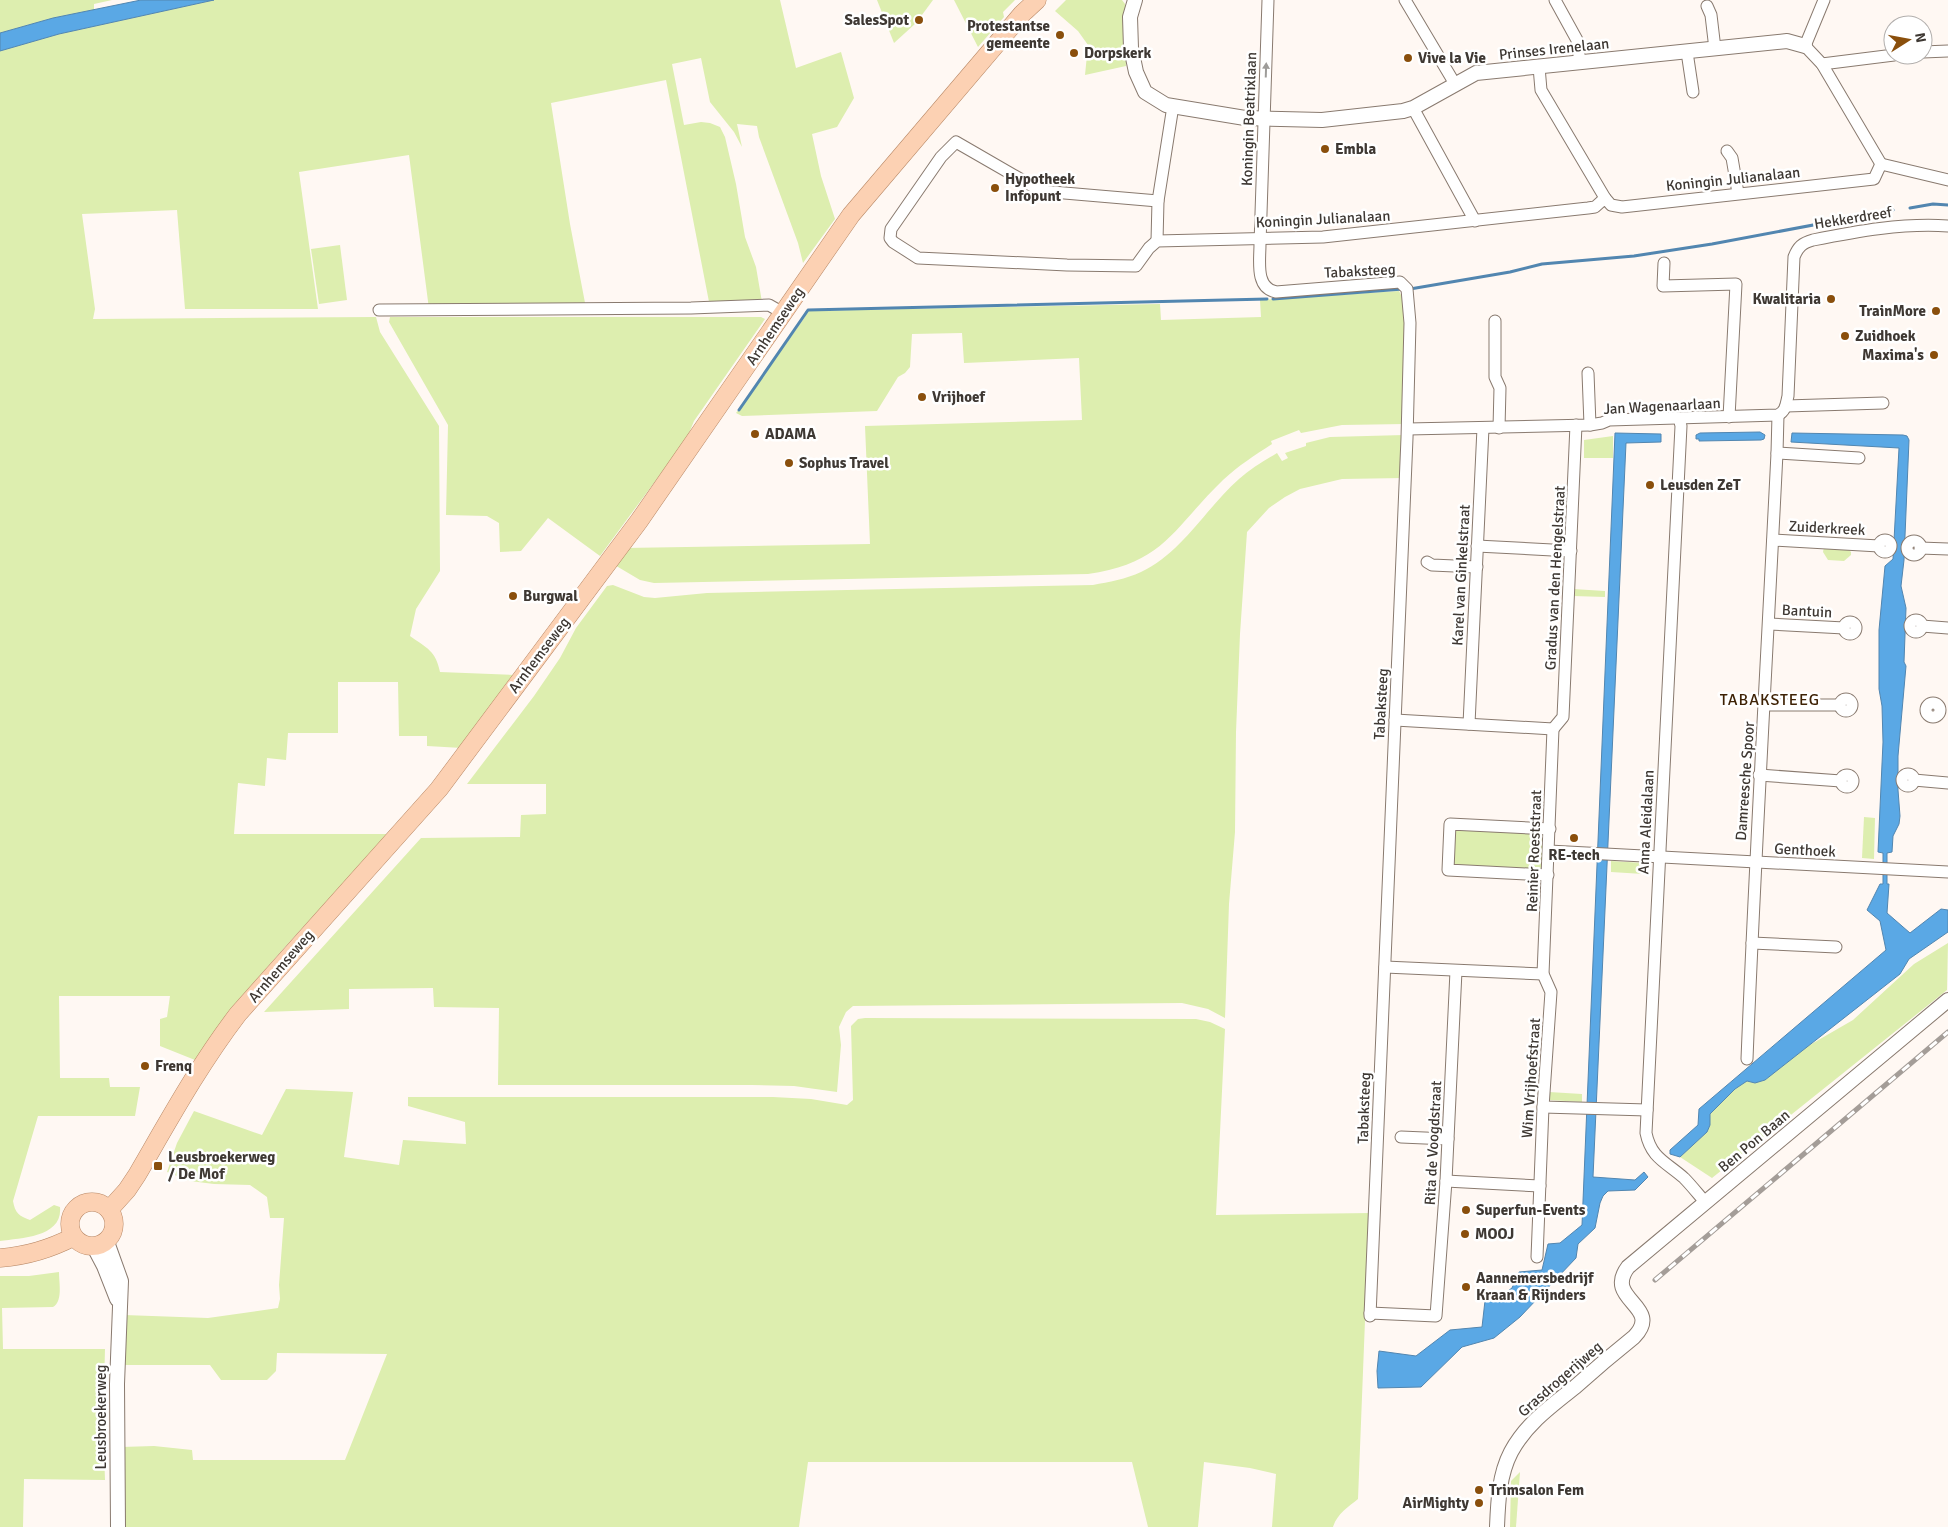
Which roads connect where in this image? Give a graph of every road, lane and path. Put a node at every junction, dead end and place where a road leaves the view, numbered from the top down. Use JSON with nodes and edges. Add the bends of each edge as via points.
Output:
{"nodes":[{"id":1,"x":1037,"y":0,"type":"edge"},
{"id":2,"x":1135,"y":0,"type":"edge"},
{"id":3,"x":1268,"y":0,"type":"edge"},
{"id":4,"x":1405,"y":0,"type":"edge"},
{"id":5,"x":1555,"y":0,"type":"edge"},
{"id":6,"x":1824,"y":0,"type":"edge"},
{"id":7,"x":1707,"y":6,"type":"dead end"},
{"id":8,"x":1805,"y":46,"type":"junction"},
{"id":9,"x":1715,"y":49,"type":"junction"},
{"id":10,"x":1948,"y":51,"type":"edge"},
{"id":11,"x":1687,"y":52,"type":"junction"},
{"id":12,"x":1933,"y":52,"type":"edge"},
{"id":13,"x":1883,"y":56,"type":"edge"},
{"id":14,"x":1580,"y":62,"type":"junction"},
{"id":15,"x":1822,"y":64,"type":"junction"},
{"id":16,"x":1539,"y":67,"type":"junction"},
{"id":17,"x":1455,"y":84,"type":"junction"},
{"id":18,"x":1692,"y":92,"type":"dead end"},
{"id":19,"x":1173,"y":106,"type":"junction"},
{"id":20,"x":1413,"y":108,"type":"junction"},
{"id":21,"x":1264,"y":119,"type":"junction"},
{"id":22,"x":1727,"y":151,"type":"dead end"},
{"id":23,"x":1881,"y":164,"type":"junction"},
{"id":24,"x":1948,"y":180,"type":"edge"},
{"id":25,"x":1738,"y":194,"type":"junction"},
{"id":26,"x":1606,"y":198,"type":"junction"},
{"id":27,"x":1158,"y":201,"type":"junction"},
{"id":28,"x":1475,"y":221,"type":"junction"},
{"id":29,"x":1948,"y":226,"type":"edge"},
{"id":30,"x":1260,"y":238,"type":"junction"},
{"id":31,"x":1157,"y":241,"type":"junction"},
{"id":32,"x":1664,"y":263,"type":"dead end"},
{"id":33,"x":379,"y":310,"type":"dead end"},
{"id":34,"x":783,"y":313,"type":"junction"},
{"id":35,"x":1495,"y":321,"type":"dead end"},
{"id":36,"x":1588,"y":373,"type":"dead end"},
{"id":37,"x":1883,"y":403,"type":"dead end"},
{"id":38,"x":1786,"y":406,"type":"junction"},
{"id":39,"x":1778,"y":415,"type":"junction"},
{"id":40,"x":1729,"y":417,"type":"junction"},
{"id":41,"x":1679,"y":418,"type":"junction"},
{"id":42,"x":1576,"y":425,"type":"junction"},
{"id":43,"x":1590,"y":425,"type":"junction"},
{"id":44,"x":1483,"y":428,"type":"junction"},
{"id":45,"x":1500,"y":428,"type":"junction"},
{"id":46,"x":1408,"y":430,"type":"junction"},
{"id":47,"x":1777,"y":453,"type":"junction"},
{"id":48,"x":1859,"y":458,"type":"dead end"},
{"id":49,"x":1773,"y":540,"type":"junction"},
{"id":50,"x":1477,"y":546,"type":"junction"},
{"id":51,"x":1879,"y":546,"type":"dead end"},
{"id":52,"x":1920,"y":548,"type":"dead end"},
{"id":53,"x":1948,"y":549,"type":"edge"},
{"id":54,"x":1571,"y":551,"type":"junction"},
{"id":55,"x":1427,"y":562,"type":"dead end"},
{"id":56,"x":1476,"y":566,"type":"junction"},
{"id":57,"x":1769,"y":624,"type":"junction"},
{"id":58,"x":1922,"y":626,"type":"dead end"},
{"id":59,"x":1844,"y":628,"type":"dead end"},
{"id":60,"x":1948,"y":628,"type":"edge"},
{"id":61,"x":1765,"y":705,"type":"junction"},
{"id":62,"x":1840,"y":705,"type":"dead end"},
{"id":63,"x":1395,"y":720,"type":"junction"},
{"id":64,"x":1469,"y":724,"type":"junction"},
{"id":65,"x":1553,"y":729,"type":"junction"},
{"id":66,"x":1759,"y":775,"type":"junction"},
{"id":67,"x":1914,"y":780,"type":"dead end"},
{"id":68,"x":1841,"y":781,"type":"dead end"},
{"id":69,"x":1948,"y":783,"type":"edge"},
{"id":70,"x":1550,"y":828,"type":"junction"},
{"id":71,"x":1549,"y":851,"type":"junction"},
{"id":72,"x":1660,"y":858,"type":"junction"},
{"id":73,"x":1755,"y":862,"type":"junction"},
{"id":74,"x":1948,"y":872,"type":"edge"},
{"id":75,"x":1548,"y":875,"type":"junction"},
{"id":76,"x":1752,"y":944,"type":"junction"},
{"id":77,"x":1836,"y":947,"type":"dead end"},
{"id":78,"x":1385,"y":968,"type":"junction"},
{"id":79,"x":1456,"y":971,"type":"junction"},
{"id":80,"x":1543,"y":974,"type":"junction"},
{"id":81,"x":1948,"y":1000,"type":"edge"},
{"id":82,"x":1747,"y":1059,"type":"dead end"},
{"id":83,"x":1543,"y":1107,"type":"junction"},
{"id":84,"x":1647,"y":1110,"type":"junction"},
{"id":85,"x":1401,"y":1137,"type":"dead end"},
{"id":86,"x":1448,"y":1139,"type":"junction"},
{"id":87,"x":1446,"y":1181,"type":"junction"},
{"id":88,"x":1540,"y":1186,"type":"junction"},
{"id":89,"x":1705,"y":1202,"type":"junction"},
{"id":90,"x":109,"y":1210,"type":"junction"},
{"id":91,"x":73,"y":1237,"type":"junction"},
{"id":92,"x":100,"y":1244,"type":"junction"},
{"id":93,"x":1536,"y":1257,"type":"dead end"},
{"id":94,"x":0,"y":1258,"type":"edge"},
{"id":95,"x":1436,"y":1316,"type":"joint"},
{"id":96,"x":1644,"y":1321,"type":"joint"},
{"id":97,"x":118,"y":1527,"type":"edge"},
{"id":98,"x":1497,"y":1527,"type":"edge"}],
"edges":[{"from":1,"to":34,"type":"main road","name":"Arnhemseweg","via":[[940,108],[851,215]]},
{"from":2,"to":19,"type":"street","name":"Prinses Irenelaan","via":[[1130,17],[1136,72],[1145,92]]},
{"from":21,"to":3,"type":"street","name":"Koningin Beatrixlaan","one_way":true},
{"from":4,"to":17,"type":"street"},
{"from":5,"to":14,"type":"street","via":[[1577,40]]},
{"from":6,"to":8,"type":"street"},
{"from":7,"to":9,"type":"street"},
{"from":8,"to":9,"type":"street","name":"Prinses Irenelaan","via":[[1787,41]]},
{"from":8,"to":15,"type":"street"},
{"from":9,"to":11,"type":"street","name":"Prinses Irenelaan"},
{"from":10,"to":12,"type":"street"},
{"from":11,"to":14,"type":"street","name":"Prinses Irenelaan"},
{"from":11,"to":18,"type":"street"},
{"from":13,"to":15,"type":"street"},
{"from":14,"to":16,"type":"street","name":"Prinses Irenelaan"},
{"from":15,"to":23,"type":"street"},
{"from":16,"to":17,"type":"street","name":"Prinses Irenelaan","via":[[1476,73]]},
{"from":16,"to":26,"type":"street","via":[[1541,90]]},
{"from":17,"to":20,"type":"street","name":"Prinses Irenelaan"},
{"from":19,"to":21,"type":"street","name":"Prinses Irenelaan"},
{"from":19,"to":27,"type":"street"},
{"from":20,"to":21,"type":"street","name":"Prinses Irenelaan","via":[[1322,120]]},
{"from":20,"to":28,"type":"street"},
{"from":21,"to":30,"type":"street","name":"Koningin Beatrixlaan"},
{"from":22,"to":25,"type":"street","via":[[1732,158]]},
{"from":23,"to":24,"type":"street"},
{"from":23,"to":25,"type":"street","name":"Koningin Julianalaan","via":[[1874,179]]},
{"from":25,"to":26,"type":"street","name":"Koningin Julianalaan","via":[[1622,207],[1612,205]]},
{"from":26,"to":28,"type":"street","name":"Koningin Julianalaan","via":[[1595,207]]},
{"from":27,"to":31,"type":"street"},
{"from":27,"to":31,"type":"street","via":[[1042,191],[956,142],[941,157],[891,229],[890,238],[918,258],[1136,266]]},
{"from":28,"to":30,"type":"street","name":"Koningin Julianalaan","via":[[1323,237]]},
{"from":29,"to":38,"type":"street","name":"Hekkerdreef","via":[[1922,224],[1872,228],[1805,242],[1797,248],[1792,279]]},
{"from":30,"to":31,"type":"street","name":"Koningin Julianalaan"},
{"from":30,"to":46,"type":"street","name":"Tabaksteeg","via":[[1261,280],[1272,291],[1404,284],[1410,323]]},
{"from":32,"to":40,"type":"street","via":[[1663,286],[1736,284]]},
{"from":33,"to":34,"type":"street","via":[[769,305]]},
{"from":34,"to":90,"type":"main road","name":"Arnhemseweg","via":[[638,521],[439,789],[216,1043],[127,1190]]},
{"from":35,"to":45,"type":"street"},
{"from":36,"to":43,"type":"street"},
{"from":37,"to":38,"type":"street"},
{"from":38,"to":39,"type":"street"},
{"from":39,"to":40,"type":"street","name":"Jan Wagenaarlaan"},
{"from":39,"to":47,"type":"street","name":"Damreesche Spoor"},
{"from":40,"to":41,"type":"street","name":"Jan Wagenaarlaan"},
{"from":41,"to":43,"type":"street","name":"Jan Wagenaarlaan","via":[[1609,420]]},
{"from":41,"to":72,"type":"street","name":"Anna Aleidalaan"},
{"from":42,"to":43,"type":"street","name":"Jan Wagenaarlaan"},
{"from":42,"to":45,"type":"street","name":"Jan Wagenaarlaan"},
{"from":42,"to":54,"type":"street","name":"Gradus van den Hengelstraat"},
{"from":44,"to":45,"type":"street","name":"Jan Wagenaarlaan"},
{"from":44,"to":46,"type":"street","name":"Jan Wagenaarlaan"},
{"from":44,"to":50,"type":"street","name":"Karel van Ginkelstraat"},
{"from":46,"to":63,"type":"street","name":"Tabaksteeg"},
{"from":47,"to":48,"type":"street"},
{"from":47,"to":49,"type":"street","name":"Damreesche Spoor"},
{"from":49,"to":51,"type":"street","name":"Zuiderkreek"},
{"from":49,"to":57,"type":"street","name":"Damreesche Spoor"},
{"from":50,"to":54,"type":"street"},
{"from":50,"to":56,"type":"street","name":"Karel van Ginkelstraat"},
{"from":52,"to":53,"type":"street"},
{"from":54,"to":65,"type":"street","name":"Gradus van den Hengelstraat","via":[[1563,717]]},
{"from":55,"to":56,"type":"street","via":[[1432,565]]},
{"from":56,"to":64,"type":"street","name":"Karel van Ginkelstraat"},
{"from":57,"to":59,"type":"street","name":"Bantuin"},
{"from":57,"to":61,"type":"street","name":"Damreesche Spoor"},
{"from":58,"to":60,"type":"street"},
{"from":61,"to":62,"type":"street"},
{"from":61,"to":66,"type":"street","name":"Damreesche Spoor"},
{"from":63,"to":64,"type":"street"},
{"from":63,"to":78,"type":"street","name":"Tabaksteeg"},
{"from":64,"to":65,"type":"street"},
{"from":65,"to":70,"type":"street","name":"Reinier Roeststraat"},
{"from":66,"to":68,"type":"street"},
{"from":66,"to":73,"type":"street","name":"Damreesche Spoor"},
{"from":67,"to":69,"type":"street"},
{"from":70,"to":71,"type":"street","name":"Reinier Roeststraat"},
{"from":70,"to":75,"type":"street","via":[[1450,824],[1448,870]]},
{"from":71,"to":72,"type":"street","name":"Genthoek"},
{"from":71,"to":75,"type":"street","name":"Reinier Roeststraat"},
{"from":72,"to":73,"type":"street","name":"Genthoek"},
{"from":72,"to":84,"type":"street","name":"Anna Aleidalaan"},
{"from":73,"to":74,"type":"street","name":"Genthoek"},
{"from":73,"to":76,"type":"street","name":"Damreesche Spoor"},
{"from":75,"to":80,"type":"street","name":"Reinier Roeststraat"},
{"from":76,"to":77,"type":"street"},
{"from":76,"to":82,"type":"street","name":"Damreesche Spoor"},
{"from":78,"to":79,"type":"street"},
{"from":78,"to":95,"type":"street","name":"Tabaksteeg","via":[[1370,1315]]},
{"from":79,"to":80,"type":"street"},
{"from":79,"to":86,"type":"street","name":"Rita de Voogdstraat"},
{"from":80,"to":83,"type":"street","name":"Wim Vrijhoefstraat","via":[[1552,992]]},
{"from":81,"to":89,"type":"street","name":"Ben Pon Baan"},
{"from":83,"to":84,"type":"street"},
{"from":83,"to":88,"type":"street","name":"Wim Vrijhoefstraat"},
{"from":84,"to":89,"type":"street","name":"Anna Aleidalaan","via":[[1646,1133],[1654,1153],[1686,1180]]},
{"from":85,"to":86,"type":"street"},
{"from":86,"to":87,"type":"street","name":"Rita de Voogdstraat"},
{"from":87,"to":88,"type":"street"},
{"from":87,"to":95,"type":"street","name":"Rita de Voogdstraat"},
{"from":88,"to":93,"type":"street","name":"Wim Vrijhoefstraat"},
{"from":89,"to":96,"type":"street","name":"Ben Pon Baan","via":[[1625,1271],[1621,1284],[1623,1291],[1641,1312]]},
{"from":90,"to":91,"type":"main road","via":[[92,1202],[78,1207],[70,1221]]},
{"from":90,"to":92,"type":"main road","via":[[114,1219],[114,1229]]},
{"from":91,"to":92,"type":"main road","via":[[84,1246]]},
{"from":91,"to":94,"type":"main road","via":[[40,1251]]},
{"from":92,"to":97,"type":"street","name":"Leusbroekerweg","via":[[119,1306]]},
{"from":96,"to":98,"type":"street","name":"Grasdrogerijweg","via":[[1634,1337],[1523,1433],[1504,1470]]}]}
